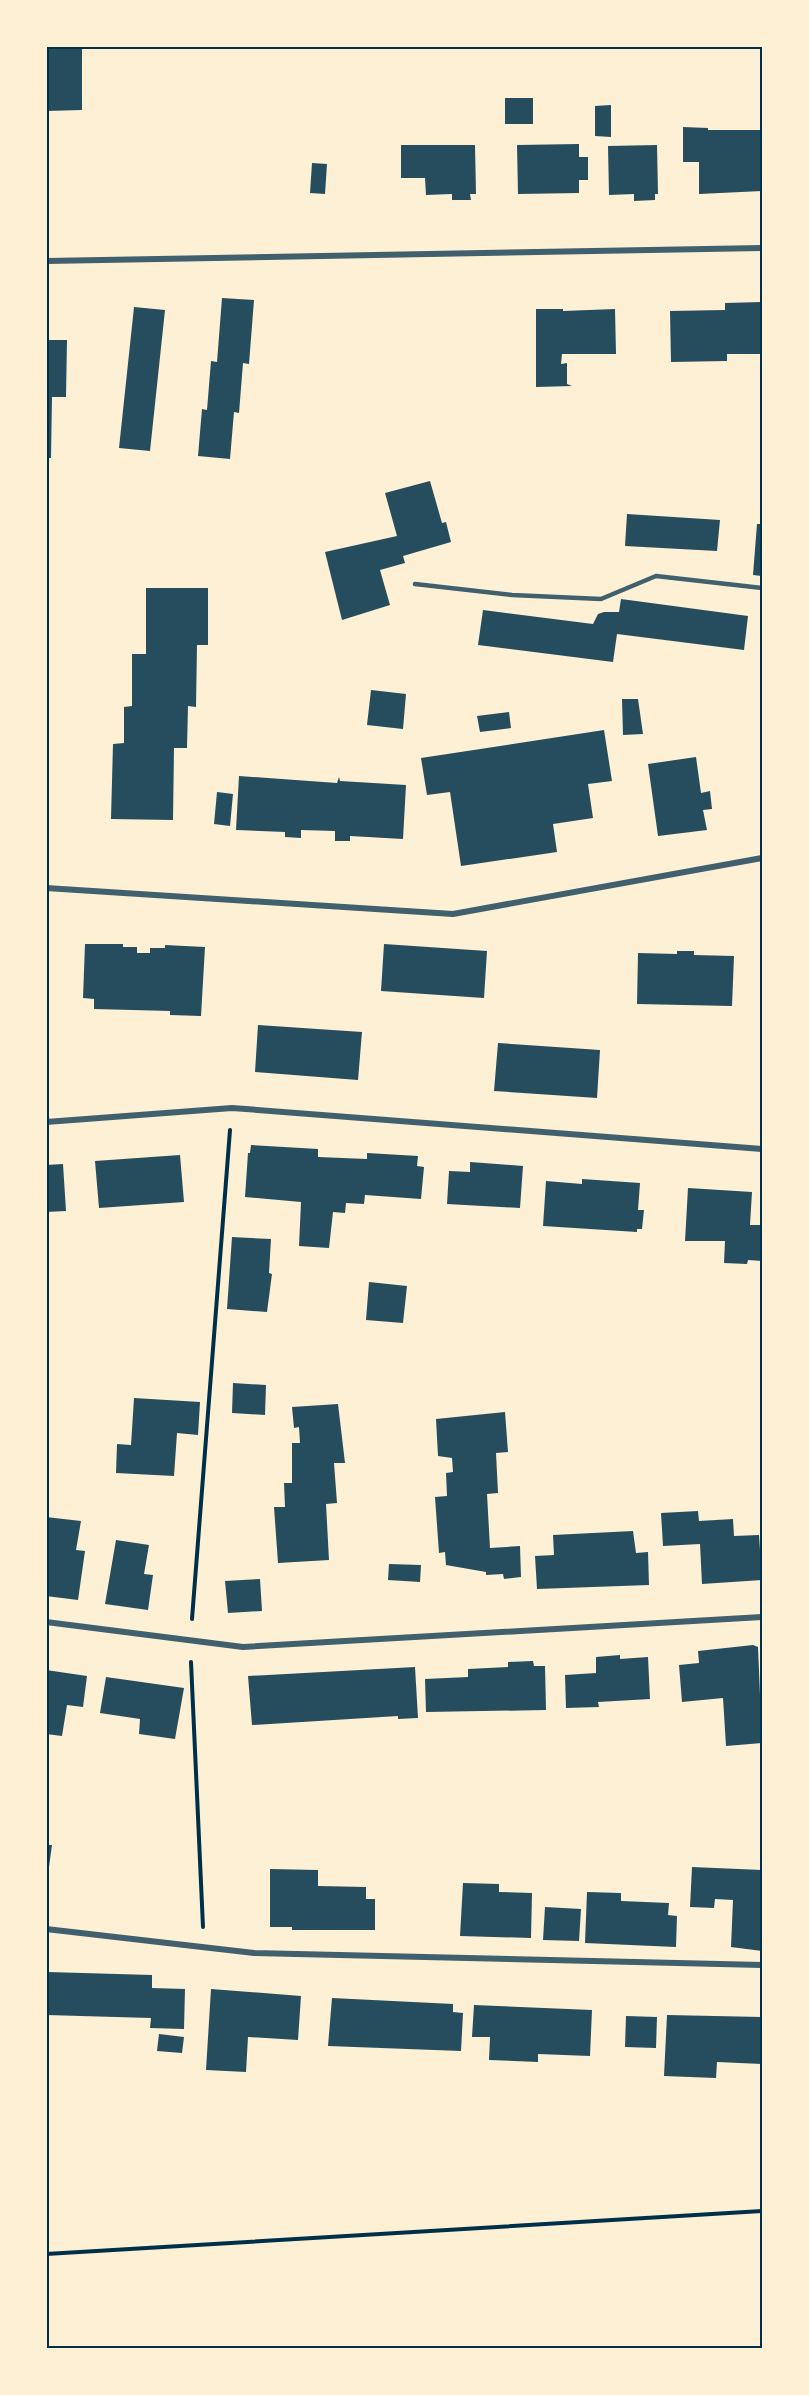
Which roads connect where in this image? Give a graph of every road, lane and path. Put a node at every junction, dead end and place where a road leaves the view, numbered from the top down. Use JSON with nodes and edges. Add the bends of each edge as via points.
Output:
{"nodes":[{"id":1,"x":762,"y":248,"type":"edge"},
{"id":2,"x":46,"y":261,"type":"edge"},
{"id":3,"x":415,"y":584,"type":"dead end"},
{"id":4,"x":762,"y":588,"type":"edge"},
{"id":5,"x":762,"y":858,"type":"edge"},
{"id":6,"x":46,"y":888,"type":"edge"},
{"id":7,"x":232,"y":1108,"type":"junction"},
{"id":8,"x":46,"y":1122,"type":"edge"},
{"id":9,"x":762,"y":1149,"type":"edge"},
{"id":10,"x":762,"y":1617,"type":"edge"},
{"id":11,"x":46,"y":1622,"type":"edge"},
{"id":12,"x":190,"y":1640,"type":"junction"},
{"id":13,"x":46,"y":1929,"type":"edge"},
{"id":14,"x":204,"y":1946,"type":"junction"},
{"id":15,"x":762,"y":1965,"type":"edge"},
{"id":16,"x":762,"y":2211,"type":"edge"},
{"id":17,"x":46,"y":2254,"type":"edge"}],
"edges":[{"from":1,"to":2,"type":"street"},
{"from":3,"to":4,"type":"lane","via":[[512,595],[602,599],[656,576]]},
{"from":5,"to":6,"type":"street","via":[[453,914]]},
{"from":7,"to":8,"type":"street"},
{"from":7,"to":9,"type":"street"},
{"from":7,"to":12,"type":"path"},
{"from":10,"to":12,"type":"street","via":[[243,1647]]},
{"from":11,"to":12,"type":"street"},
{"from":12,"to":14,"type":"path"},
{"from":13,"to":14,"type":"street"},
{"from":14,"to":15,"type":"street","via":[[254,1953]]},
{"from":16,"to":17,"type":"path"}]}
